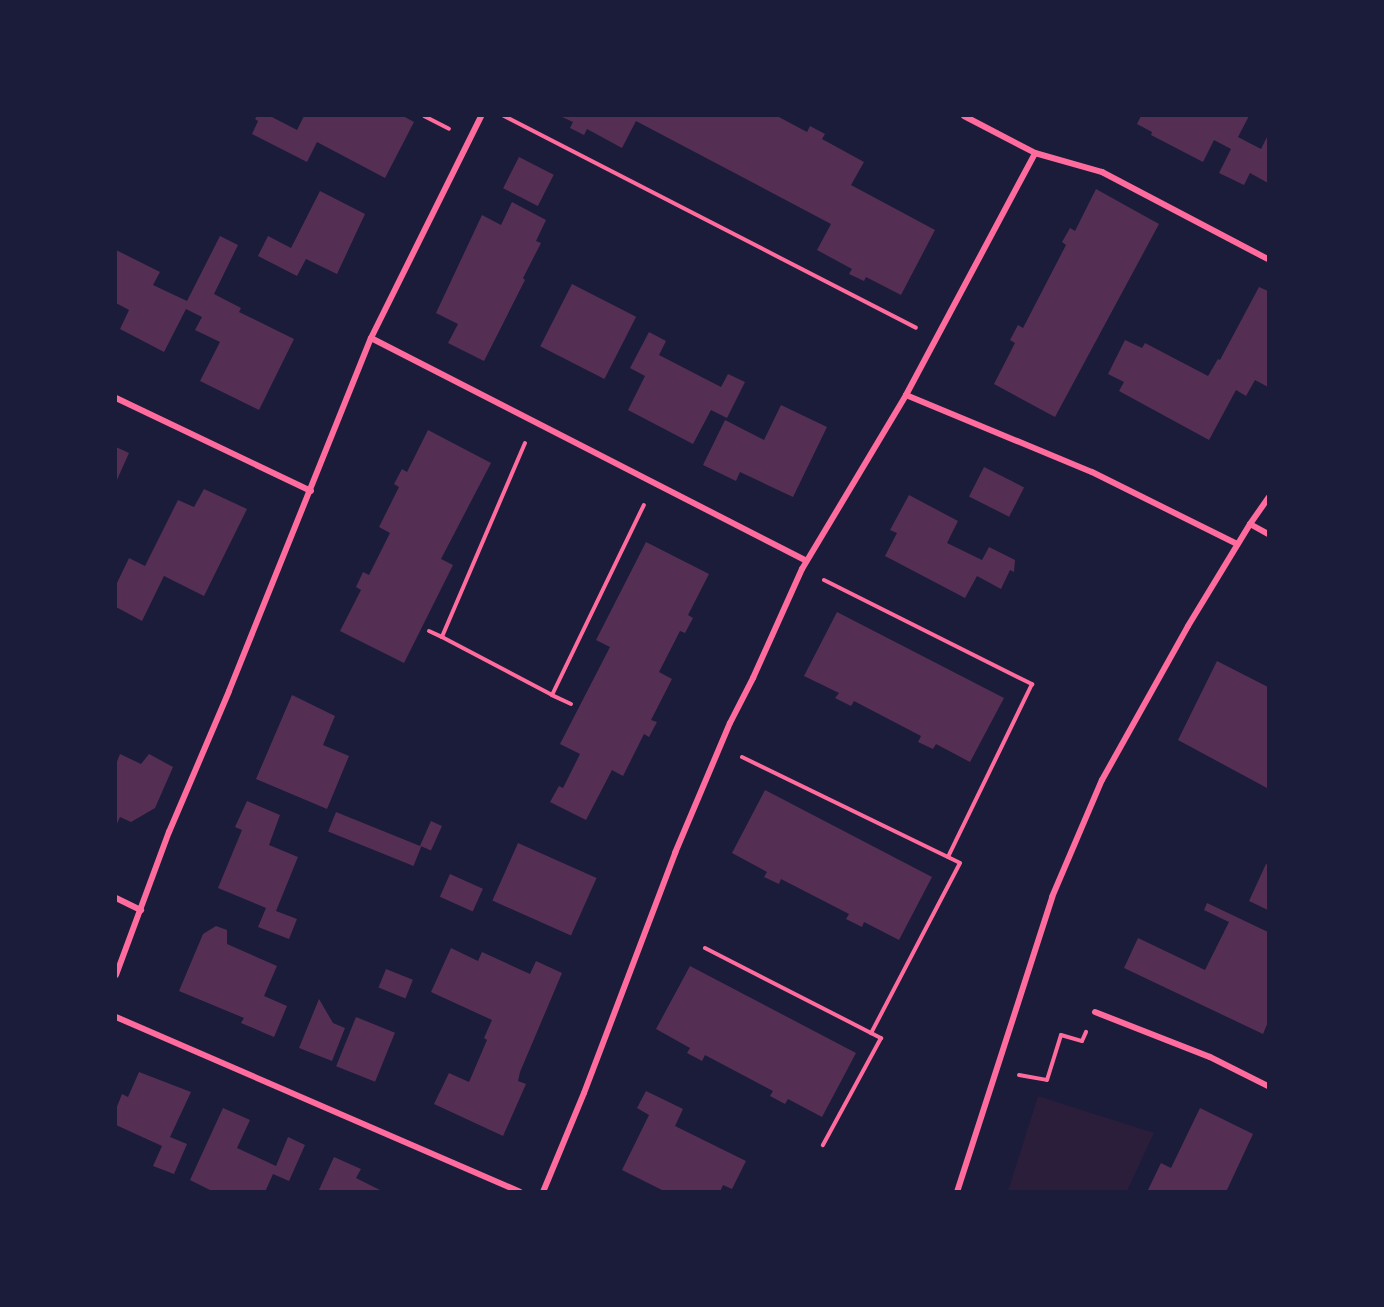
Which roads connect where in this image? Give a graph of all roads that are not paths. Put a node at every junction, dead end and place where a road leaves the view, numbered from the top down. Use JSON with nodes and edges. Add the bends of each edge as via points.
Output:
{"nodes":[{"id":1,"x":481,"y":116,"type":"edge"},
{"id":2,"x":964,"y":116,"type":"edge"},
{"id":3,"x":1035,"y":153,"type":"junction"},
{"id":4,"x":1269,"y":259,"type":"edge"},
{"id":5,"x":372,"y":338,"type":"junction"},
{"id":6,"x":906,"y":395,"type":"junction"},
{"id":7,"x":116,"y":398,"type":"edge"},
{"id":8,"x":310,"y":491,"type":"junction"},
{"id":9,"x":1269,"y":498,"type":"edge"},
{"id":10,"x":1250,"y":524,"type":"junction"},
{"id":11,"x":1269,"y":534,"type":"edge"},
{"id":12,"x":1237,"y":544,"type":"junction"},
{"id":13,"x":806,"y":561,"type":"junction"},
{"id":14,"x":116,"y":898,"type":"edge"},
{"id":15,"x":141,"y":910,"type":"junction"},
{"id":16,"x":116,"y":975,"type":"edge"},
{"id":17,"x":1095,"y":1012,"type":"road end"},
{"id":18,"x":116,"y":1017,"type":"edge"},
{"id":19,"x":1269,"y":1086,"type":"edge"},
{"id":20,"x":520,"y":1191,"type":"edge"},
{"id":21,"x":543,"y":1191,"type":"edge"},
{"id":22,"x":957,"y":1191,"type":"edge"}],
"edges":[{"from":1,"to":5,"type":"street"},
{"from":2,"to":3,"type":"street"},
{"from":3,"to":4,"type":"street","via":[[1102,172]]},
{"from":3,"to":6,"type":"street"},
{"from":5,"to":8,"type":"street"},
{"from":5,"to":13,"type":"street"},
{"from":6,"to":12,"type":"street","via":[[1092,472]]},
{"from":6,"to":13,"type":"street"},
{"from":7,"to":8,"type":"street"},
{"from":8,"to":15,"type":"street","via":[[169,832]]},
{"from":9,"to":10,"type":"street"},
{"from":10,"to":11,"type":"street"},
{"from":10,"to":12,"type":"street"},
{"from":12,"to":22,"type":"street","via":[[1102,780],[1052,897]]},
{"from":13,"to":21,"type":"street","via":[[675,853]]},
{"from":14,"to":15,"type":"street"},
{"from":15,"to":16,"type":"street"},
{"from":17,"to":19,"type":"street","via":[[1210,1057]]},
{"from":18,"to":20,"type":"street"}]}
